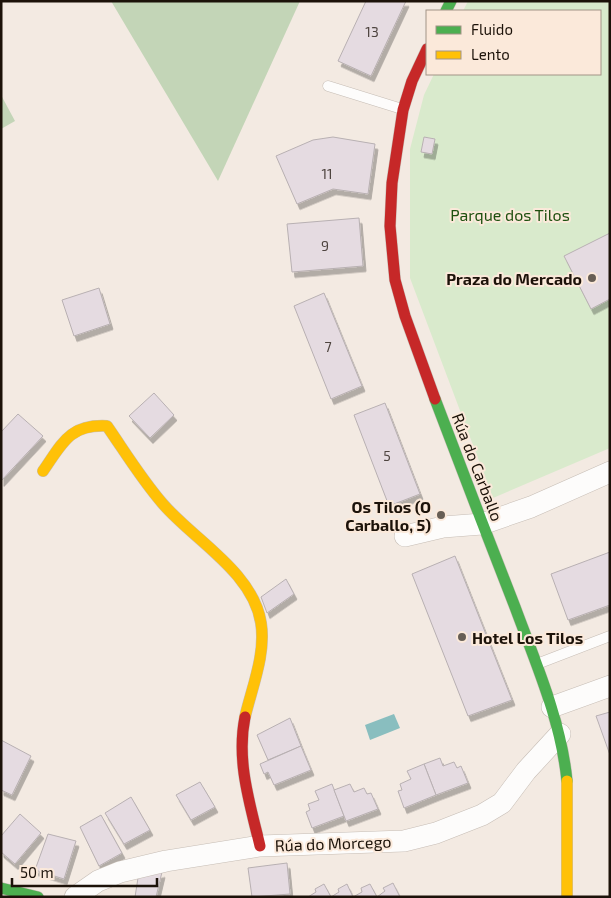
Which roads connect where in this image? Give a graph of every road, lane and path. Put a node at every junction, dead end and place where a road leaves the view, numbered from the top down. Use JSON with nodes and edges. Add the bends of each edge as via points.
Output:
{"nodes":[{"id":1,"x":426,"y":51,"type":"edge"},
{"id":2,"x":328,"y":86,"type":"dead end"},
{"id":3,"x":403,"y":110,"type":"junction"},
{"id":4,"x":43,"y":471,"type":"dead end"},
{"id":5,"x":610,"y":472,"type":"edge"},
{"id":6,"x":482,"y":524,"type":"junction"},
{"id":7,"x":405,"y":536,"type":"dead end"},
{"id":8,"x":610,"y":636,"type":"edge"},
{"id":9,"x":536,"y":664,"type":"junction"},
{"id":10,"x":610,"y":686,"type":"edge"},
{"id":11,"x":552,"y":707,"type":"junction"},
{"id":12,"x":560,"y":734,"type":"junction"},
{"id":13,"x":260,"y":846,"type":"junction"},
{"id":14,"x":2,"y":888,"type":"edge"},
{"id":15,"x":38,"y":897,"type":"edge"},
{"id":16,"x":75,"y":897,"type":"edge"},
{"id":17,"x":567,"y":897,"type":"edge"}],
"edges":[{"from":1,"to":3,"type":"street","name":"Rúa do Carballo"},
{"from":2,"to":3,"type":"lane"},
{"from":3,"to":6,"type":"street","name":"Rúa do Carballo","via":[[390,208],[394,280]]},
{"from":4,"to":13,"type":"street","via":[[76,429],[96,424],[107,426],[162,503],[231,567],[250,594],[262,630],[242,736],[247,787]]},
{"from":5,"to":6,"type":"street","via":[[531,507]]},
{"from":6,"to":7,"type":"street","via":[[443,527]]},
{"from":6,"to":9,"type":"street","name":"Rúa do Carballo"},
{"from":8,"to":9,"type":"lane"},
{"from":9,"to":11,"type":"street","name":"Rúa do Carballo"},
{"from":10,"to":11,"type":"street"},
{"from":11,"to":12,"type":"street","name":"Rúa do Carballo"},
{"from":12,"to":13,"type":"street","name":"Rúa do Morcego","via":[[502,803],[482,815],[436,833],[404,841]]},
{"from":12,"to":17,"type":"street","name":"Rúa do Carballo","via":[[568,787]]},
{"from":13,"to":16,"type":"street","name":"Rúa do Morcego","via":[[166,860],[120,872],[98,881]]},
{"from":14,"to":15,"type":"street"}]}
